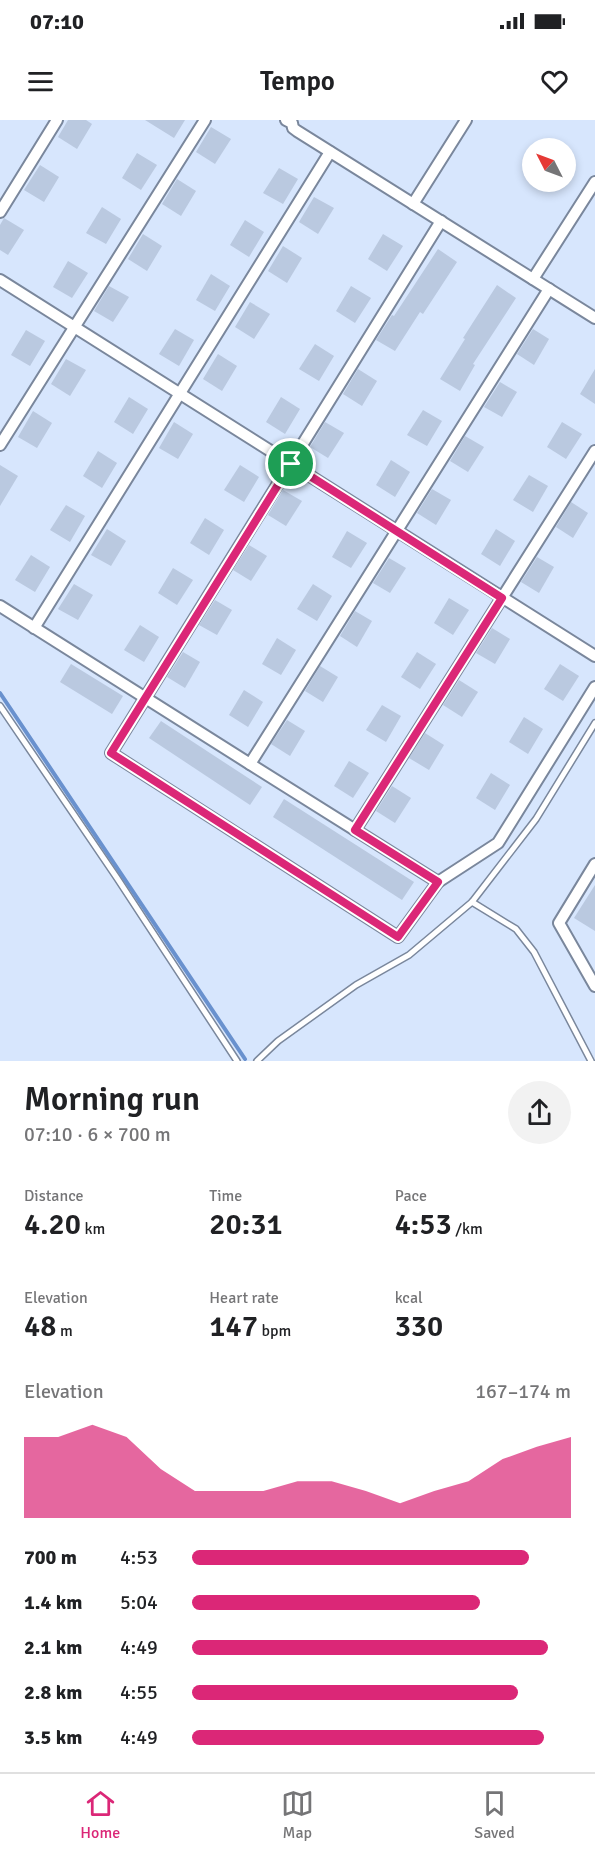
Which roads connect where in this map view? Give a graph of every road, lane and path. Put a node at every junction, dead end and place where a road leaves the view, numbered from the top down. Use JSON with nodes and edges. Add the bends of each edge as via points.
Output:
{"nodes":[{"id":1,"x":57,"y":120,"type":"edge"},
{"id":2,"x":205,"y":120,"type":"edge"},
{"id":3,"x":466,"y":120,"type":"edge"},
{"id":4,"x":291,"y":121,"type":"edge"},
{"id":5,"x":330,"y":152,"type":"junction"},
{"id":6,"x":595,"y":182,"type":"edge"},
{"id":7,"x":413,"y":204,"type":"junction"},
{"id":8,"x":0,"y":212,"type":"edge"},
{"id":9,"x":441,"y":221,"type":"junction"},
{"id":10,"x":534,"y":279,"type":"junction"},
{"id":11,"x":0,"y":280,"type":"edge"},
{"id":12,"x":549,"y":289,"type":"junction"},
{"id":13,"x":595,"y":318,"type":"edge"},
{"id":14,"x":74,"y":327,"type":"junction"},
{"id":15,"x":179,"y":394,"type":"junction"},
{"id":16,"x":0,"y":445,"type":"edge"},
{"id":17,"x":595,"y":451,"type":"edge"},
{"id":18,"x":291,"y":464,"type":"junction"},
{"id":19,"x":397,"y":531,"type":"junction"},
{"id":20,"x":502,"y":598,"type":"junction"},
{"id":21,"x":0,"y":606,"type":"edge"},
{"id":22,"x":34,"y":628,"type":"junction"},
{"id":23,"x":595,"y":656,"type":"edge"},
{"id":24,"x":595,"y":687,"type":"edge"},
{"id":25,"x":145,"y":698,"type":"junction"},
{"id":26,"x":0,"y":706,"type":"edge"},
{"id":27,"x":595,"y":723,"type":"edge"},
{"id":28,"x":250,"y":764,"type":"junction"},
{"id":29,"x":355,"y":830,"type":"junction"},
{"id":30,"x":595,"y":864,"type":"edge"},
{"id":31,"x":438,"y":882,"type":"junction"},
{"id":32,"x":471,"y":902,"type":"junction"},
{"id":33,"x":595,"y":986,"type":"edge"},
{"id":34,"x":237,"y":1061,"type":"edge"},
{"id":35,"x":256,"y":1061,"type":"edge"},
{"id":36,"x":591,"y":1061,"type":"edge"}],
"edges":[{"from":1,"to":8,"type":"street"},
{"from":2,"to":14,"type":"street"},
{"from":3,"to":7,"type":"street"},
{"from":4,"to":5,"type":"street","via":[[293,128]]},
{"from":5,"to":7,"type":"street"},
{"from":5,"to":15,"type":"street"},
{"from":6,"to":10,"type":"street"},
{"from":7,"to":9,"type":"street"},
{"from":9,"to":10,"type":"street"},
{"from":9,"to":18,"type":"street"},
{"from":10,"to":12,"type":"street"},
{"from":11,"to":14,"type":"street"},
{"from":12,"to":13,"type":"street"},
{"from":12,"to":19,"type":"street"},
{"from":14,"to":15,"type":"street"},
{"from":14,"to":16,"type":"street"},
{"from":15,"to":18,"type":"street"},
{"from":15,"to":22,"type":"street"},
{"from":17,"to":20,"type":"street"},
{"from":18,"to":19,"type":"street"},
{"from":18,"to":25,"type":"street"},
{"from":19,"to":20,"type":"street"},
{"from":19,"to":28,"type":"street"},
{"from":20,"to":23,"type":"street"},
{"from":20,"to":29,"type":"street"},
{"from":21,"to":22,"type":"street"},
{"from":22,"to":25,"type":"street"},
{"from":24,"to":31,"type":"street","via":[[498,843]]},
{"from":25,"to":28,"type":"street"},
{"from":25,"to":31,"type":"street","via":[[111,753],[398,937]]},
{"from":26,"to":34,"type":"lane"},
{"from":27,"to":32,"type":"lane","via":[[536,819]]},
{"from":28,"to":29,"type":"street"},
{"from":29,"to":31,"type":"street"},
{"from":30,"to":33,"type":"street","via":[[560,923]]},
{"from":32,"to":35,"type":"lane","via":[[409,955],[356,985]]},
{"from":32,"to":36,"type":"lane","via":[[516,929],[534,952]]}]}
